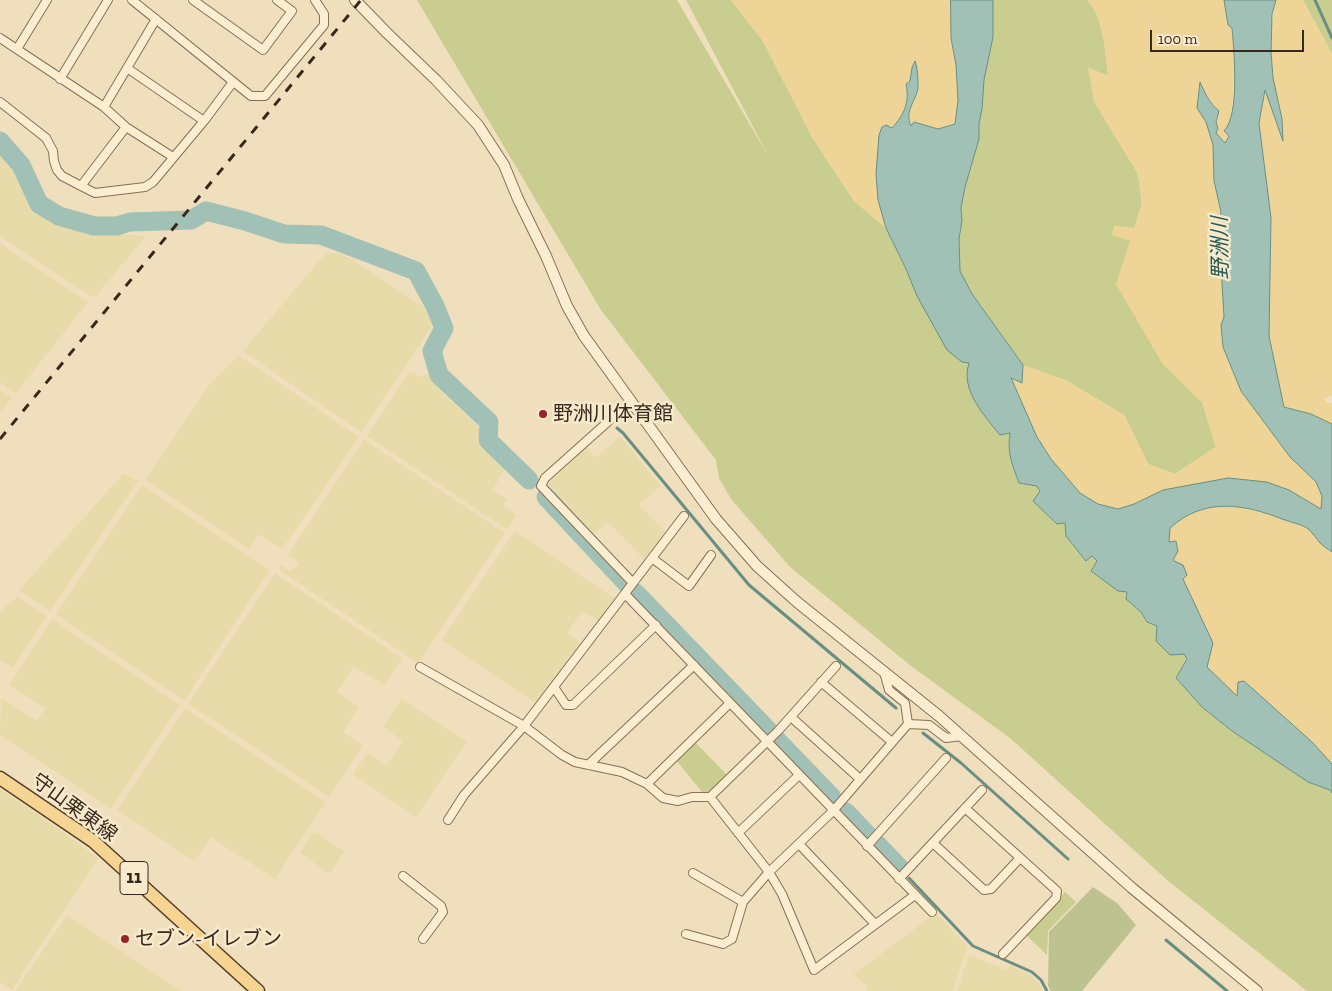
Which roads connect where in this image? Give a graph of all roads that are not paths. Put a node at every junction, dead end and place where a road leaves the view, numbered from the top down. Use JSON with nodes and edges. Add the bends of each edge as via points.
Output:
{"nodes":[{"id":1,"x":47,"y":0,"type":"edge"},
{"id":2,"x":108,"y":0,"type":"edge"},
{"id":3,"x":132,"y":0,"type":"edge"},
{"id":4,"x":193,"y":0,"type":"edge"},
{"id":5,"x":277,"y":0,"type":"edge"},
{"id":6,"x":315,"y":0,"type":"edge"},
{"id":7,"x":355,"y":0,"type":"edge"},
{"id":8,"x":156,"y":19,"type":"junction"},
{"id":9,"x":0,"y":38,"type":"edge"},
{"id":10,"x":17,"y":49,"type":"junction"},
{"id":11,"x":127,"y":68,"type":"junction"},
{"id":12,"x":60,"y":79,"type":"junction"},
{"id":13,"x":233,"y":82,"type":"junction"},
{"id":14,"x":0,"y":102,"type":"edge"},
{"id":15,"x":104,"y":107,"type":"junction"},
{"id":16,"x":204,"y":121,"type":"junction"},
{"id":17,"x":126,"y":127,"type":"junction"},
{"id":18,"x":173,"y":158,"type":"junction"},
{"id":19,"x":81,"y":186,"type":"junction"},
{"id":20,"x":630,"y":402,"type":"junction"},
{"id":21,"x":684,"y":516,"type":"dead end"},
{"id":22,"x":711,"y":555,"type":"dead end"},
{"id":23,"x":652,"y":558,"type":"junction"},
{"id":24,"x":633,"y":583,"type":"junction"},
{"id":25,"x":625,"y":594,"type":"junction"},
{"id":26,"x":656,"y":625,"type":"junction"},
{"id":27,"x":694,"y":665,"type":"junction"},
{"id":28,"x":420,"y":666,"type":"dead end"},
{"id":29,"x":836,"y":666,"type":"dead end"},
{"id":30,"x":884,"y":672,"type":"junction"},
{"id":31,"x":821,"y":682,"type":"junction"},
{"id":32,"x":554,"y":687,"type":"junction"},
{"id":33,"x":730,"y":703,"type":"junction"},
{"id":34,"x":791,"y":716,"type":"junction"},
{"id":35,"x":908,"y":724,"type":"junction"},
{"id":36,"x":524,"y":726,"type":"junction"},
{"id":37,"x":962,"y":736,"type":"junction"},
{"id":38,"x":767,"y":741,"type":"junction"},
{"id":39,"x":892,"y":742,"type":"junction"},
{"id":40,"x":946,"y":758,"type":"dead end"},
{"id":41,"x":588,"y":766,"type":"junction"},
{"id":42,"x":799,"y":775,"type":"junction"},
{"id":43,"x":0,"y":778,"type":"edge"},
{"id":44,"x":860,"y":780,"type":"junction"},
{"id":45,"x":647,"y":784,"type":"junction"},
{"id":46,"x":982,"y":790,"type":"dead end"},
{"id":47,"x":710,"y":796,"type":"junction"},
{"id":48,"x":965,"y":808,"type":"junction"},
{"id":49,"x":833,"y":811,"type":"junction"},
{"id":50,"x":448,"y":820,"type":"dead end"},
{"id":51,"x":738,"y":833,"type":"junction"},
{"id":52,"x":933,"y":843,"type":"junction"},
{"id":53,"x":799,"y":844,"type":"junction"},
{"id":54,"x":867,"y":846,"type":"junction"},
{"id":55,"x":1020,"y":858,"type":"junction"},
{"id":56,"x":769,"y":872,"type":"junction"},
{"id":57,"x":693,"y":873,"type":"dead end"},
{"id":58,"x":403,"y":876,"type":"dead end"},
{"id":59,"x":899,"y":879,"type":"junction"},
{"id":60,"x":914,"y":895,"type":"junction"},
{"id":61,"x":743,"y":902,"type":"junction"},
{"id":62,"x":932,"y":912,"type":"dead end"},
{"id":63,"x":875,"y":924,"type":"junction"},
{"id":64,"x":686,"y":934,"type":"dead end"},
{"id":65,"x":422,"y":939,"type":"dead end"},
{"id":66,"x":1003,"y":954,"type":"dead end"},
{"id":67,"x":258,"y":991,"type":"edge"},
{"id":68,"x":1257,"y":991,"type":"edge"}],
"edges":[{"from":1,"to":10,"type":"street"},
{"from":2,"to":12,"type":"street"},
{"from":3,"to":8,"type":"street"},
{"from":4,"to":5,"type":"street","via":[[263,50],[292,12]]},
{"from":6,"to":13,"type":"street","via":[[324,14],[324,25],[265,96],[251,96]]},
{"from":7,"to":20,"type":"street","via":[[478,125],[504,165],[569,311]]},
{"from":8,"to":11,"type":"street"},
{"from":8,"to":13,"type":"street"},
{"from":9,"to":10,"type":"street"},
{"from":10,"to":12,"type":"street"},
{"from":11,"to":15,"type":"street"},
{"from":11,"to":16,"type":"street"},
{"from":12,"to":15,"type":"street"},
{"from":13,"to":16,"type":"street"},
{"from":14,"to":19,"type":"street","via":[[46,138],[57,170]]},
{"from":15,"to":17,"type":"street"},
{"from":16,"to":18,"type":"street"},
{"from":17,"to":18,"type":"street"},
{"from":17,"to":19,"type":"street"},
{"from":18,"to":19,"type":"street","via":[[145,187],[95,194]]},
{"from":20,"to":24,"type":"street","via":[[545,478],[541,486]]},
{"from":20,"to":30,"type":"street","via":[[716,518],[757,566]]},
{"from":21,"to":23,"type":"street"},
{"from":22,"to":23,"type":"street","via":[[689,586]]},
{"from":23,"to":24,"type":"street"},
{"from":24,"to":25,"type":"street"},
{"from":25,"to":26,"type":"street"},
{"from":25,"to":32,"type":"street"},
{"from":26,"to":27,"type":"street"},
{"from":26,"to":32,"type":"street","via":[[573,705],[566,705]]},
{"from":27,"to":33,"type":"street"},
{"from":27,"to":41,"type":"street"},
{"from":28,"to":36,"type":"street"},
{"from":29,"to":31,"type":"street"},
{"from":30,"to":35,"type":"street","via":[[889,690],[905,703]]},
{"from":30,"to":37,"type":"street"},
{"from":31,"to":34,"type":"street"},
{"from":31,"to":39,"type":"street"},
{"from":32,"to":36,"type":"street"},
{"from":33,"to":38,"type":"street"},
{"from":33,"to":45,"type":"street"},
{"from":34,"to":38,"type":"street"},
{"from":34,"to":44,"type":"street"},
{"from":35,"to":37,"type":"street","via":[[929,724],[946,738]]},
{"from":35,"to":39,"type":"street"},
{"from":36,"to":41,"type":"street","via":[[562,755]]},
{"from":36,"to":50,"type":"street","via":[[464,795]]},
{"from":37,"to":68,"type":"street","via":[[1132,888]]},
{"from":38,"to":42,"type":"street"},
{"from":38,"to":47,"type":"street"},
{"from":39,"to":44,"type":"street"},
{"from":40,"to":54,"type":"street"},
{"from":41,"to":45,"type":"street","via":[[622,772]]},
{"from":42,"to":49,"type":"street"},
{"from":42,"to":51,"type":"street"},
{"from":43,"to":67,"type":"main road","name":"守山栗東線","number":"11","via":[[93,841]]},
{"from":44,"to":49,"type":"street"},
{"from":45,"to":47,"type":"street","via":[[663,798],[678,801]]},
{"from":46,"to":48,"type":"street"},
{"from":47,"to":51,"type":"street"},
{"from":48,"to":52,"type":"street"},
{"from":48,"to":55,"type":"street"},
{"from":49,"to":53,"type":"street"},
{"from":49,"to":54,"type":"street"},
{"from":51,"to":56,"type":"street"},
{"from":52,"to":55,"type":"street","via":[[984,890],[990,889]]},
{"from":52,"to":59,"type":"street"},
{"from":53,"to":56,"type":"street"},
{"from":53,"to":63,"type":"street"},
{"from":54,"to":59,"type":"street"},
{"from":55,"to":66,"type":"street","via":[[1057,891],[1056,898]]},
{"from":56,"to":61,"type":"street"},
{"from":56,"to":63,"type":"street","via":[[782,894],[814,970]]},
{"from":57,"to":61,"type":"street"},
{"from":58,"to":65,"type":"street","via":[[441,906],[443,912]]},
{"from":59,"to":60,"type":"street"},
{"from":60,"to":62,"type":"street"},
{"from":60,"to":63,"type":"street"},
{"from":61,"to":64,"type":"street","via":[[732,939],[722,944]]}]}
